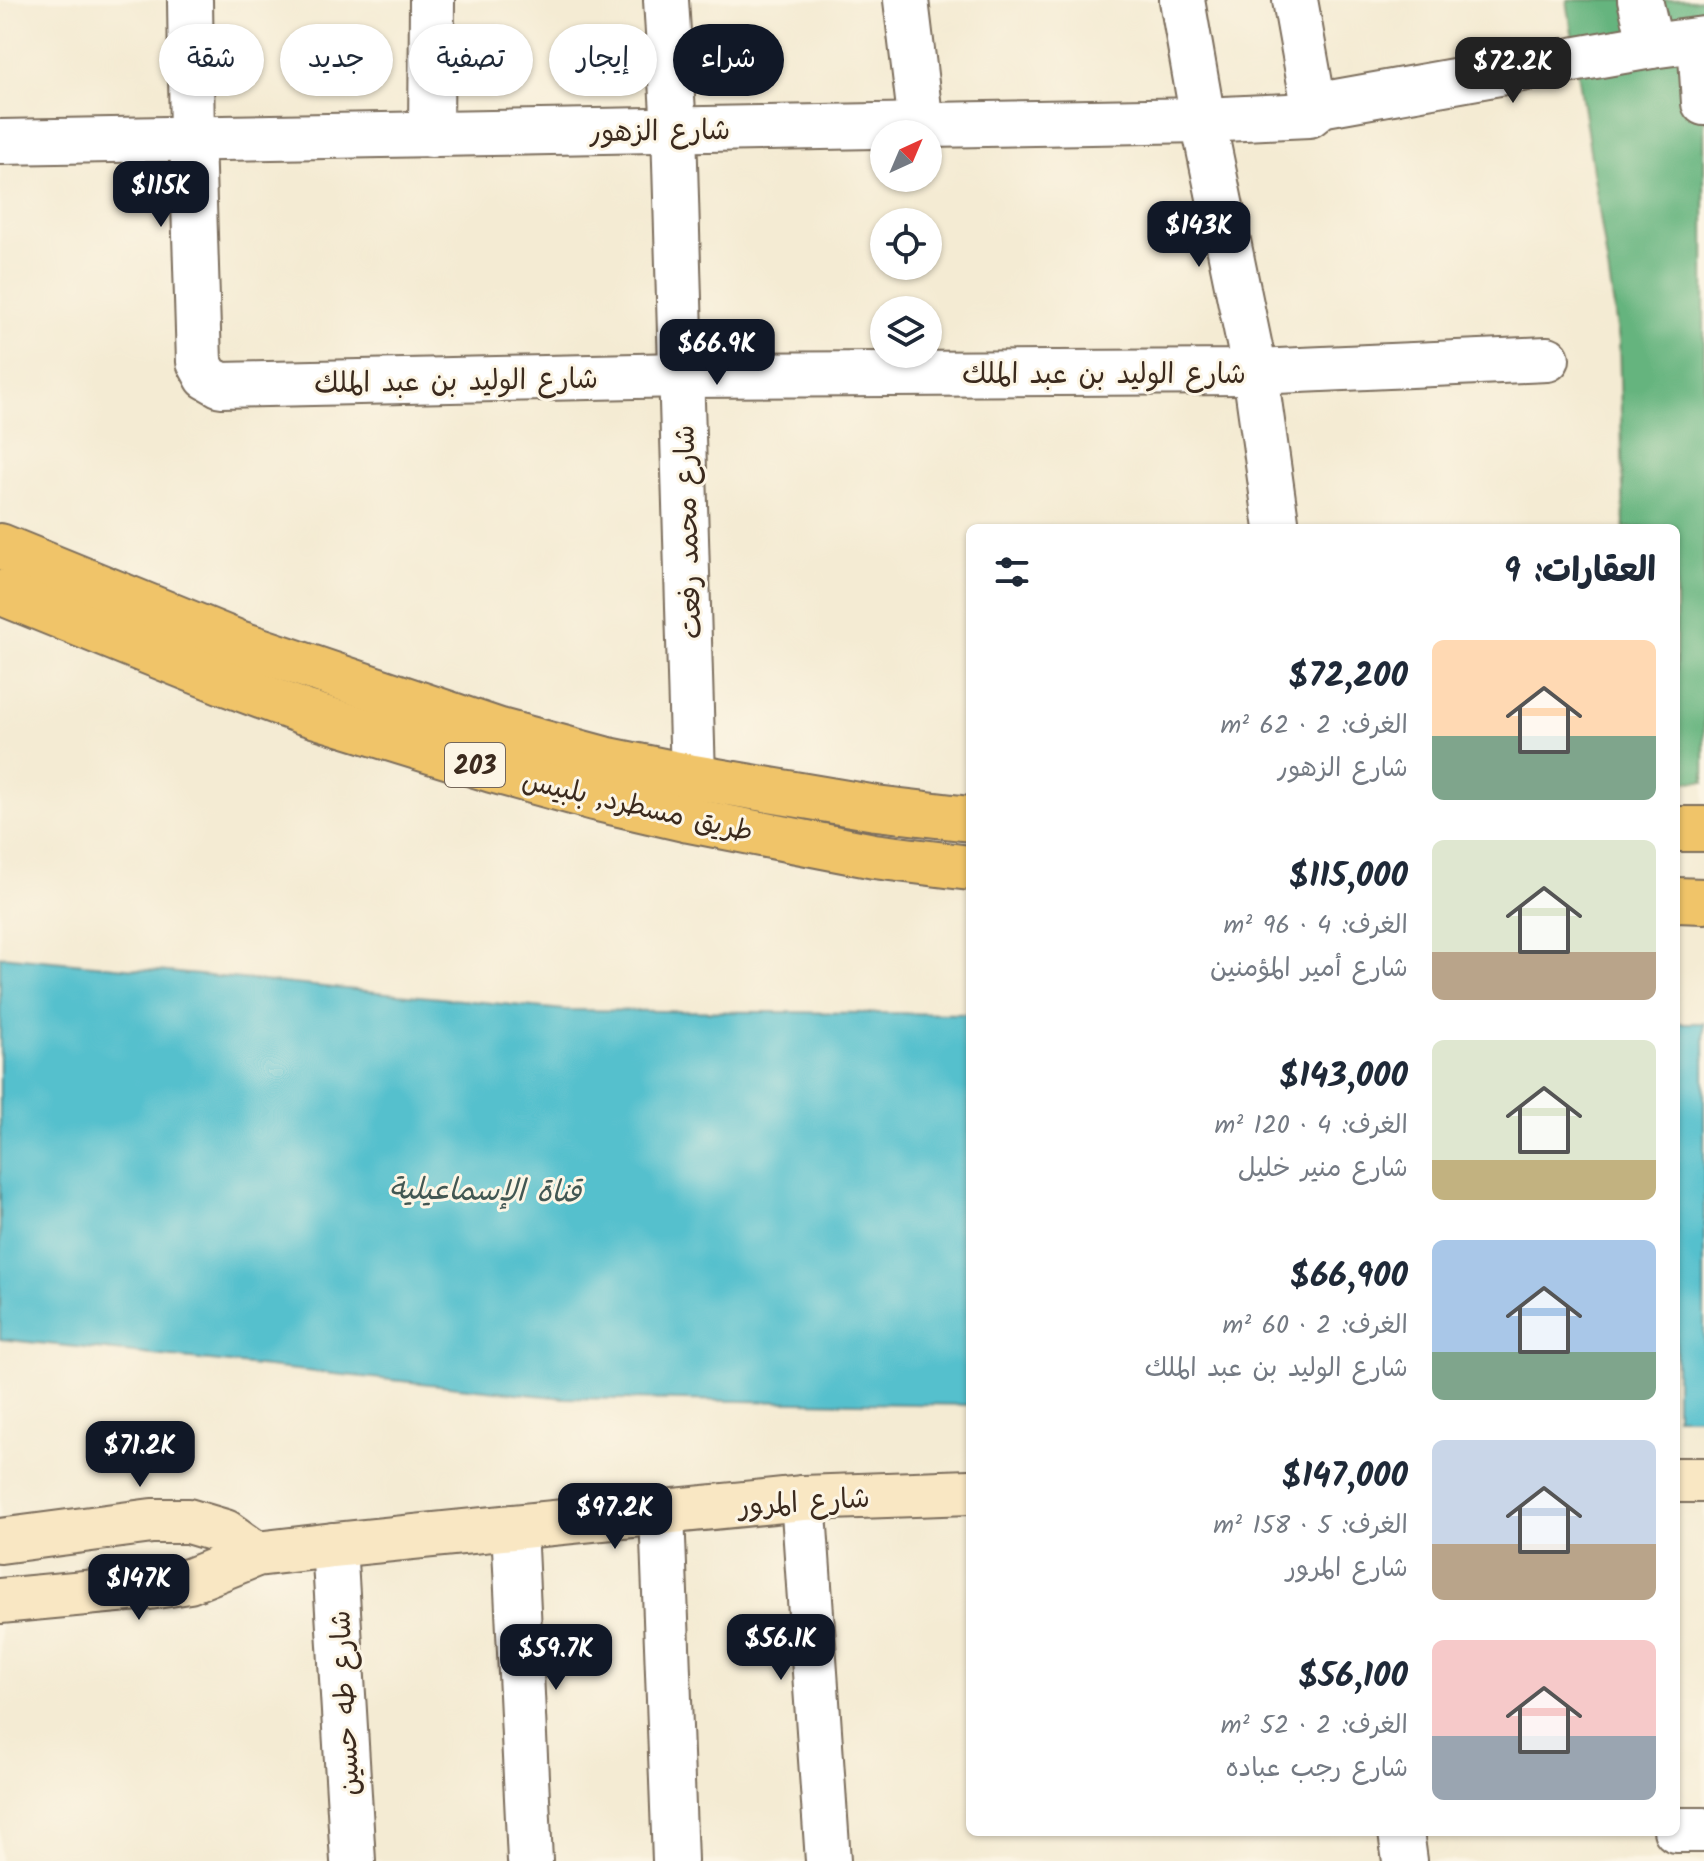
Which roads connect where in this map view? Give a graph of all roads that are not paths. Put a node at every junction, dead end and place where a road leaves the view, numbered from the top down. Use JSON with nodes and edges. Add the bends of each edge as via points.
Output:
{"nodes":[{"id":1,"x":190,"y":0,"type":"edge"},
{"id":2,"x":432,"y":0,"type":"edge"},
{"id":3,"x":666,"y":0,"type":"edge"},
{"id":4,"x":906,"y":0,"type":"edge"},
{"id":5,"x":1182,"y":0,"type":"edge"},
{"id":6,"x":1295,"y":0,"type":"edge"},
{"id":7,"x":1640,"y":0,"type":"edge"},
{"id":8,"x":1702,"y":40,"type":"edge"},
{"id":9,"x":1651,"y":46,"type":"junction"},
{"id":10,"x":1704,"y":103,"type":"edge"},
{"id":11,"x":1314,"y":106,"type":"junction"},
{"id":12,"x":920,"y":120,"type":"edge"},
{"id":13,"x":1203,"y":120,"type":"junction"},
{"id":14,"x":942,"y":125,"type":"edge"},
{"id":15,"x":870,"y":126,"type":"edge"},
{"id":16,"x":674,"y":129,"type":"junction"},
{"id":17,"x":431,"y":135,"type":"junction"},
{"id":18,"x":192,"y":139,"type":"junction"},
{"id":19,"x":0,"y":142,"type":"edge"},
{"id":20,"x":1547,"y":359,"type":"dead end"},
{"id":21,"x":1255,"y":372,"type":"junction"},
{"id":22,"x":682,"y":375,"type":"junction"},
{"id":23,"x":1276,"y":524,"type":"edge"},
{"id":24,"x":0,"y":546,"type":"edge"},
{"id":25,"x":0,"y":592,"type":"edge"},
{"id":26,"x":693,"y":777,"type":"junction"},
{"id":27,"x":966,"y":819,"type":"edge"},
{"id":28,"x":1680,"y":829,"type":"edge"},
{"id":29,"x":1704,"y":829,"type":"edge"},
{"id":30,"x":966,"y":868,"type":"edge"},
{"id":31,"x":1680,"y":900,"type":"edge"},
{"id":32,"x":1704,"y":901,"type":"edge"},
{"id":33,"x":1680,"y":1480,"type":"edge"},
{"id":34,"x":1704,"y":1480,"type":"edge"},
{"id":35,"x":966,"y":1492,"type":"edge"},
{"id":36,"x":803,"y":1498,"type":"junction"},
{"id":37,"x":662,"y":1512,"type":"junction"},
{"id":38,"x":514,"y":1527,"type":"junction"},
{"id":39,"x":0,"y":1541,"type":"edge"},
{"id":40,"x":334,"y":1545,"type":"junction"},
{"id":41,"x":256,"y":1554,"type":"junction"},
{"id":42,"x":0,"y":1601,"type":"edge"},
{"id":43,"x":1680,"y":1830,"type":"edge"},
{"id":44,"x":1704,"y":1830,"type":"edge"},
{"id":45,"x":1402,"y":1836,"type":"edge"},
{"id":46,"x":353,"y":1861,"type":"edge"},
{"id":47,"x":530,"y":1861,"type":"edge"},
{"id":48,"x":675,"y":1861,"type":"edge"},
{"id":49,"x":828,"y":1861,"type":"edge"},
{"id":50,"x":1405,"y":1861,"type":"edge"}],
"edges":[{"from":1,"to":18,"type":"street"},
{"from":2,"to":17,"type":"street"},
{"from":3,"to":16,"type":"street","name":"شارع محمد رفعت"},
{"from":4,"to":12,"type":"street"},
{"from":5,"to":13,"type":"street"},
{"from":6,"to":11,"type":"street"},
{"from":7,"to":9,"type":"street"},
{"from":8,"to":9,"type":"street"},
{"from":8,"to":10,"type":"street"},
{"from":9,"to":11,"type":"street"},
{"from":11,"to":13,"type":"street","name":"شارع الزهور","via":[[1309,115]]},
{"from":13,"to":14,"type":"street","name":"شارع الزهور"},
{"from":13,"to":21,"type":"street"},
{"from":15,"to":16,"type":"street","name":"شارع الزهور"},
{"from":16,"to":17,"type":"street","name":"شارع الزهور"},
{"from":16,"to":22,"type":"street","name":"شارع محمد رفعت"},
{"from":17,"to":18,"type":"street","name":"شارع الزهور"},
{"from":18,"to":19,"type":"street","name":"شارع الزهور"},
{"from":18,"to":22,"type":"street","name":"شارع الوليد بن عبد الملك","via":[[199,362],[207,377],[221,385]]},
{"from":20,"to":21,"type":"street","name":"شارع الوليد بن عبد الملك"},
{"from":21,"to":22,"type":"street","name":"شارع الوليد بن عبد الملك"},
{"from":21,"to":23,"type":"street"},
{"from":22,"to":26,"type":"street","name":"شارع محمد رفعت"},
{"from":24,"to":26,"type":"main road","name":"طريق مسطرد, بلبيس","number":"203","via":[[236,642],[500,731]]},
{"from":25,"to":30,"type":"main road","name":"طريق مسطرد, بلبيس","number":"203","via":[[304,712],[492,770],[689,820],[874,856]]},
{"from":26,"to":27,"type":"main road","name":"طريق مسطرد, بلبيس","number":"203"},
{"from":28,"to":29,"type":"main road"},
{"from":31,"to":32,"type":"main road"},
{"from":33,"to":34,"type":"main road"},
{"from":35,"to":36,"type":"main road","name":"شارع المرور"},
{"from":36,"to":37,"type":"main road","name":"شارع المرور"},
{"from":36,"to":49,"type":"street"},
{"from":37,"to":38,"type":"main road","name":"شارع المرور"},
{"from":37,"to":48,"type":"street"},
{"from":38,"to":40,"type":"main road","name":"شارع المرور"},
{"from":38,"to":47,"type":"street"},
{"from":39,"to":41,"type":"main road","via":[[188,1521],[225,1532]]},
{"from":40,"to":41,"type":"main road","name":"شارع المرور"},
{"from":40,"to":46,"type":"street","name":"شارع طه حسين"},
{"from":41,"to":42,"type":"main road","name":"شارع المرور","via":[[189,1581]]},
{"from":43,"to":44,"type":"street"},
{"from":45,"to":50,"type":"street"}]}
